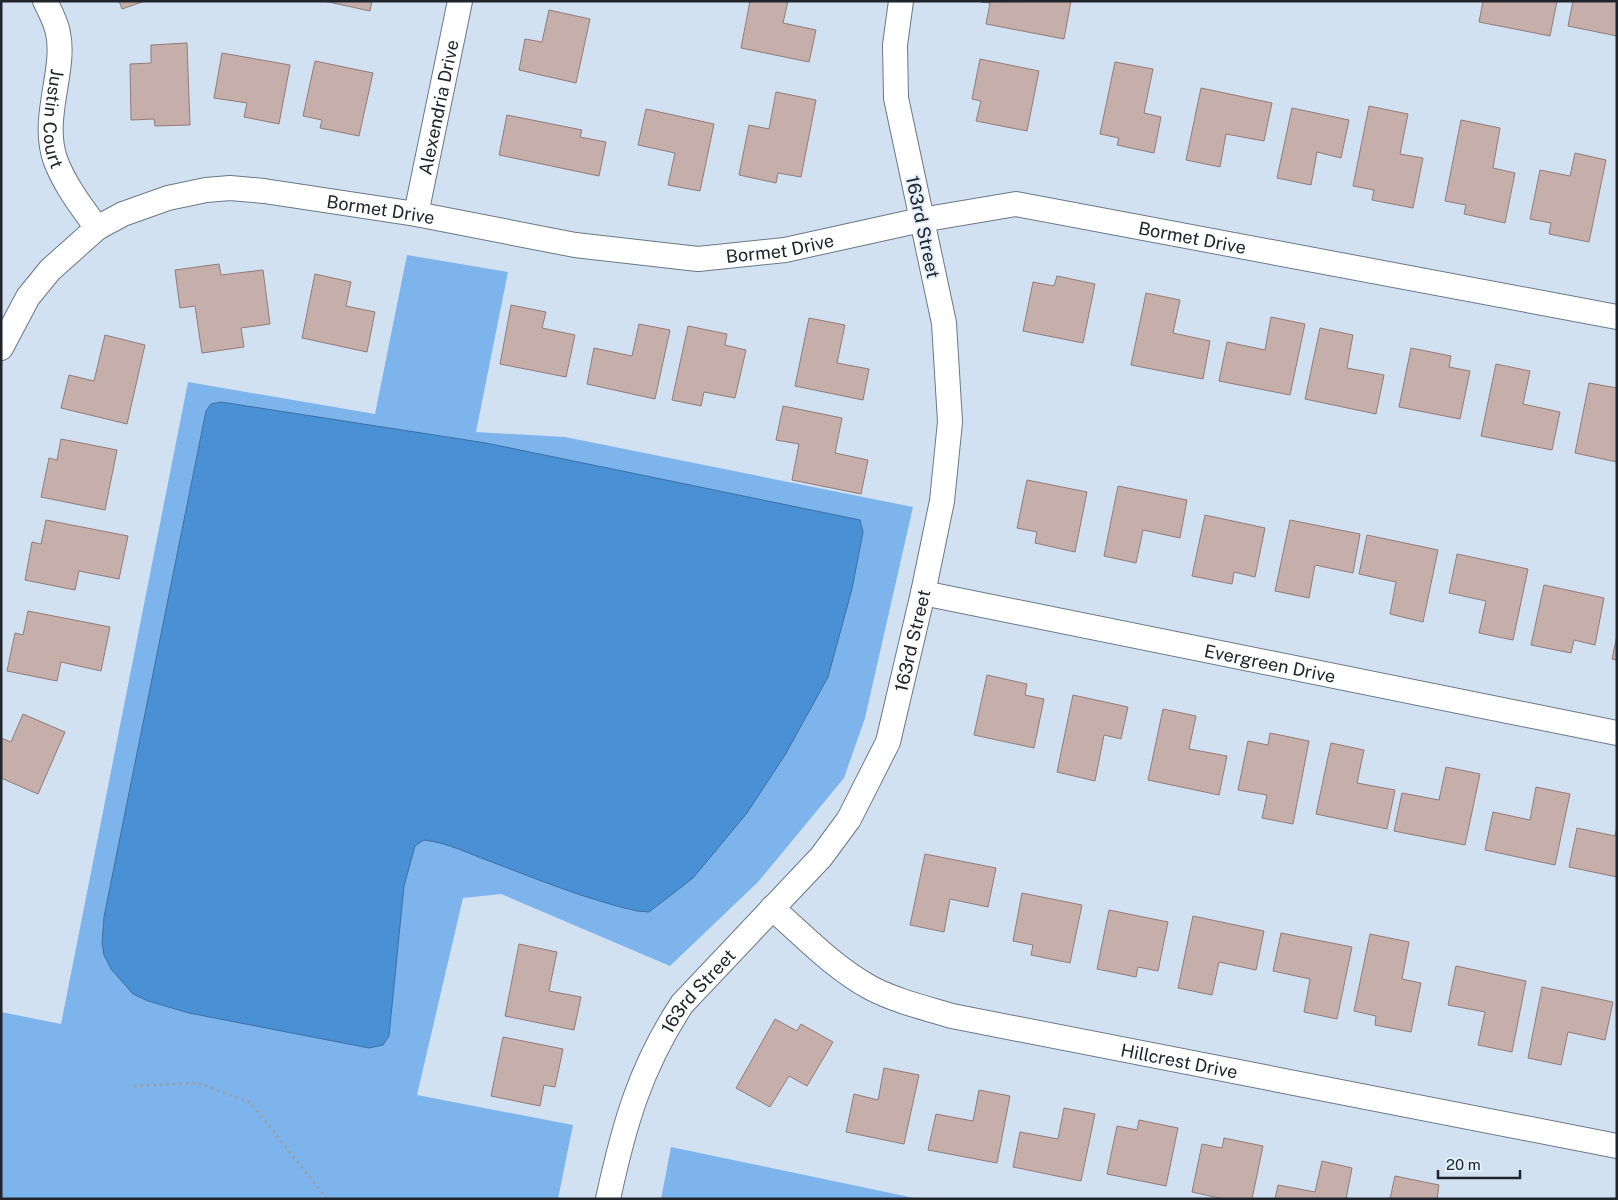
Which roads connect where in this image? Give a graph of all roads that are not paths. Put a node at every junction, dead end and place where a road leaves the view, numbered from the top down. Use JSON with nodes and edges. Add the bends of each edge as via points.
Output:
{"nodes":[{"id":1,"x":45,"y":1,"type":"edge"},
{"id":2,"x":460,"y":1,"type":"edge"},
{"id":3,"x":902,"y":1,"type":"edge"},
{"id":4,"x":416,"y":214,"type":"junction"},
{"id":5,"x":921,"y":220,"type":"junction"},
{"id":6,"x":96,"y":228,"type":"junction"},
{"id":7,"x":1617,"y":317,"type":"edge"},
{"id":8,"x":1,"y":348,"type":"edge"},
{"id":9,"x":923,"y":593,"type":"junction"},
{"id":10,"x":1617,"y":733,"type":"edge"},
{"id":11,"x":772,"y":908,"type":"junction"},
{"id":12,"x":1617,"y":1146,"type":"edge"},
{"id":13,"x":608,"y":1199,"type":"edge"}],
"edges":[{"from":1,"to":6,"type":"street","name":"Justin Court","via":[[58,34],[51,131],[54,158]]},
{"from":2,"to":4,"type":"street","name":"Alexendria Drive"},
{"from":3,"to":5,"type":"street","name":"163rd Street","via":[[895,45],[896,98]]},
{"from":4,"to":5,"type":"street","name":"Bormet Drive","via":[[575,244],[698,259],[785,250]]},
{"from":4,"to":6,"type":"street","name":"Bormet Drive","via":[[230,188],[168,198],[123,214]]},
{"from":5,"to":7,"type":"street","name":"Bormet Drive","via":[[1016,204]]},
{"from":5,"to":9,"type":"street","name":"163rd Street","via":[[944,323],[950,422],[942,501]]},
{"from":6,"to":8,"type":"street","name":"Bormet Drive","via":[[45,277],[13,323]]},
{"from":9,"to":10,"type":"street","name":"Evergreen Drive"},
{"from":9,"to":11,"type":"street","name":"163rd Street","via":[[888,742],[870,780],[849,819],[820,857]]},
{"from":11,"to":12,"type":"street","name":"Hillcrest Drive","via":[[844,971],[872,988],[906,1003],[952,1016]]},
{"from":11,"to":13,"type":"street","name":"163rd Street","via":[[682,1004],[665,1030],[638,1087]]}]}
